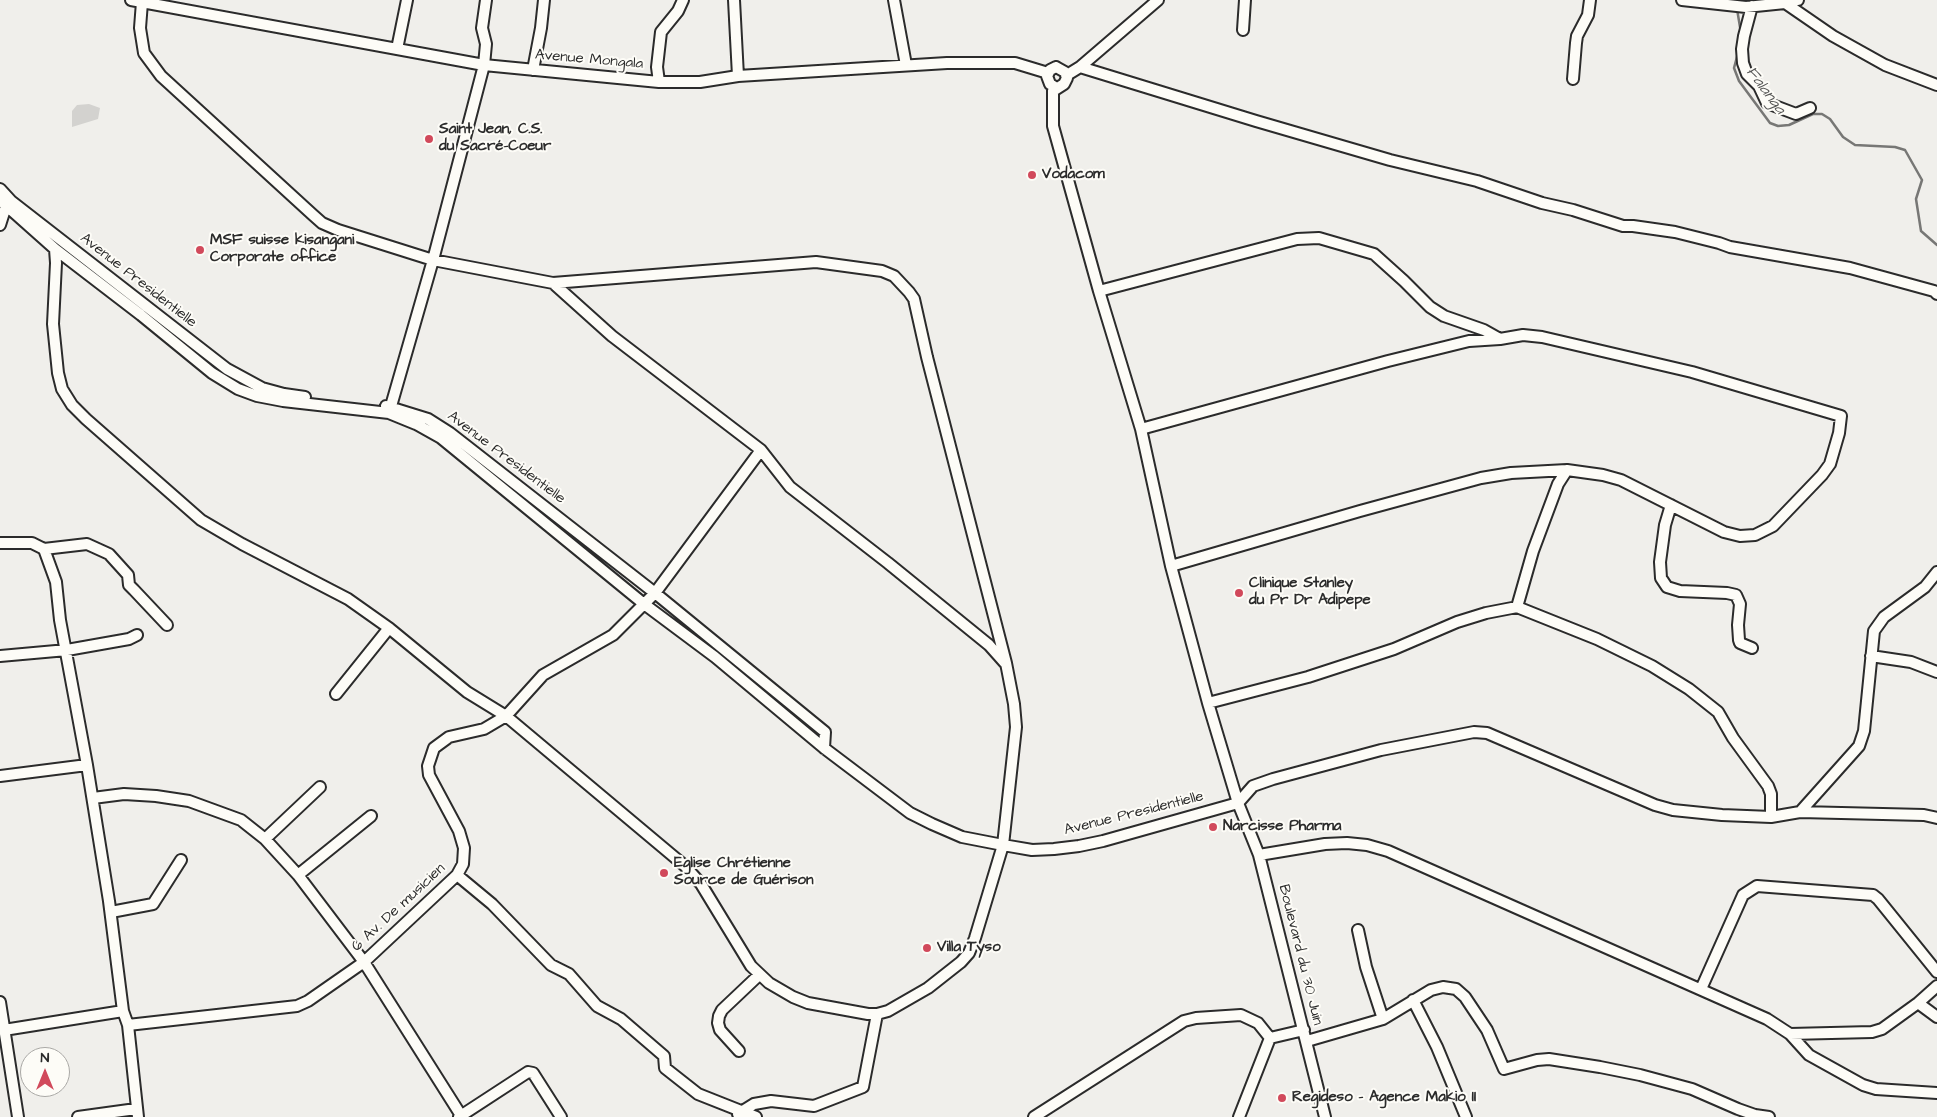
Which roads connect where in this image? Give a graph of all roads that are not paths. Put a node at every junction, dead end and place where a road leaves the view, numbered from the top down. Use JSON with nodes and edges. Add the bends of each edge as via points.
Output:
{"nodes":[{"id":1,"x":130,"y":0,"type":"edge"},
{"id":2,"x":408,"y":0,"type":"edge"},
{"id":3,"x":486,"y":0,"type":"edge"},
{"id":4,"x":544,"y":0,"type":"edge"},
{"id":5,"x":683,"y":0,"type":"edge"},
{"id":6,"x":734,"y":0,"type":"edge"},
{"id":7,"x":894,"y":0,"type":"edge"},
{"id":8,"x":1158,"y":0,"type":"edge"},
{"id":9,"x":1245,"y":0,"type":"edge"},
{"id":10,"x":1590,"y":0,"type":"edge"},
{"id":11,"x":1682,"y":0,"type":"edge"},
{"id":12,"x":1798,"y":0,"type":"edge"},
{"id":13,"x":142,"y":2,"type":"junction"},
{"id":14,"x":1783,"y":2,"type":"edge"},
{"id":15,"x":1749,"y":7,"type":"junction"},
{"id":16,"x":1243,"y":30,"type":"dead end"},
{"id":17,"x":397,"y":49,"type":"junction"},
{"id":18,"x":484,"y":65,"type":"junction"},
{"id":19,"x":906,"y":65,"type":"junction"},
{"id":20,"x":1080,"y":67,"type":"junction"},
{"id":21,"x":533,"y":70,"type":"junction"},
{"id":22,"x":1048,"y":73,"type":"junction"},
{"id":23,"x":1067,"y":75,"type":"junction"},
{"id":24,"x":738,"y":76,"type":"junction"},
{"id":25,"x":1573,"y":79,"type":"dead end"},
{"id":26,"x":659,"y":82,"type":"junction"},
{"id":27,"x":1937,"y":85,"type":"edge"},
{"id":28,"x":1053,"y":91,"type":"junction"},
{"id":29,"x":1810,"y":108,"type":"dead end"},
{"id":30,"x":0,"y":189,"type":"edge"},
{"id":31,"x":3,"y":203,"type":"edge"},
{"id":32,"x":0,"y":225,"type":"edge"},
{"id":33,"x":54,"y":249,"type":"junction"},
{"id":34,"x":69,"y":253,"type":"junction"},
{"id":35,"x":433,"y":260,"type":"junction"},
{"id":36,"x":554,"y":283,"type":"junction"},
{"id":37,"x":1099,"y":291,"type":"junction"},
{"id":38,"x":1937,"y":294,"type":"edge"},
{"id":39,"x":1500,"y":339,"type":"junction"},
{"id":40,"x":219,"y":364,"type":"junction"},
{"id":41,"x":212,"y":373,"type":"junction"},
{"id":42,"x":283,"y":398,"type":"junction"},
{"id":43,"x":390,"y":410,"type":"junction"},
{"id":44,"x":1141,"y":430,"type":"junction"},
{"id":45,"x":761,"y":450,"type":"junction"},
{"id":46,"x":1567,"y":470,"type":"junction"},
{"id":47,"x":1671,"y":505,"type":"junction"},
{"id":48,"x":0,"y":544,"type":"edge"},
{"id":49,"x":44,"y":549,"type":"junction"},
{"id":50,"x":1171,"y":566,"type":"junction"},
{"id":51,"x":1937,"y":572,"type":"edge"},
{"id":52,"x":655,"y":592,"type":"junction"},
{"id":53,"x":644,"y":604,"type":"junction"},
{"id":54,"x":1517,"y":607,"type":"junction"},
{"id":55,"x":167,"y":624,"type":"dead end"},
{"id":56,"x":389,"y":628,"type":"junction"},
{"id":57,"x":137,"y":635,"type":"dead end"},
{"id":58,"x":1752,"y":648,"type":"dead end"},
{"id":59,"x":724,"y":649,"type":"junction"},
{"id":60,"x":67,"y":650,"type":"junction"},
{"id":61,"x":0,"y":656,"type":"edge"},
{"id":62,"x":1871,"y":656,"type":"junction"},
{"id":63,"x":715,"y":657,"type":"junction"},
{"id":64,"x":1006,"y":663,"type":"junction"},
{"id":65,"x":1937,"y":672,"type":"edge"},
{"id":66,"x":336,"y":694,"type":"dead end"},
{"id":67,"x":1208,"y":703,"type":"junction"},
{"id":68,"x":506,"y":716,"type":"junction"},
{"id":69,"x":824,"y":748,"type":"junction"},
{"id":70,"x":87,"y":765,"type":"junction"},
{"id":71,"x":0,"y":776,"type":"edge"},
{"id":72,"x":320,"y":787,"type":"dead end"},
{"id":73,"x":93,"y":798,"type":"junction"},
{"id":74,"x":1238,"y":803,"type":"junction"},
{"id":75,"x":1800,"y":812,"type":"junction"},
{"id":76,"x":371,"y":816,"type":"dead end"},
{"id":77,"x":1771,"y":817,"type":"junction"},
{"id":78,"x":1937,"y":818,"type":"edge"},
{"id":79,"x":265,"y":839,"type":"junction"},
{"id":80,"x":1003,"y":845,"type":"junction"},
{"id":81,"x":1259,"y":855,"type":"junction"},
{"id":82,"x":181,"y":860,"type":"dead end"},
{"id":83,"x":298,"y":875,"type":"junction"},
{"id":84,"x":457,"y":875,"type":"junction"},
{"id":85,"x":110,"y":912,"type":"junction"},
{"id":86,"x":1358,"y":930,"type":"dead end"},
{"id":87,"x":364,"y":962,"type":"junction"},
{"id":88,"x":1937,"y":972,"type":"edge"},
{"id":89,"x":759,"y":975,"type":"junction"},
{"id":90,"x":1937,"y":986,"type":"edge"},
{"id":91,"x":1701,"y":989,"type":"junction"},
{"id":92,"x":1413,"y":1000,"type":"junction"},
{"id":93,"x":0,"y":1002,"type":"edge"},
{"id":94,"x":1918,"y":1003,"type":"junction"},
{"id":95,"x":123,"y":1011,"type":"junction"},
{"id":96,"x":877,"y":1014,"type":"junction"},
{"id":97,"x":1937,"y":1017,"type":"edge"},
{"id":98,"x":1383,"y":1019,"type":"junction"},
{"id":99,"x":2,"y":1024,"type":"edge"},
{"id":100,"x":128,"y":1025,"type":"junction"},
{"id":101,"x":1304,"y":1030,"type":"junction"},
{"id":102,"x":1790,"y":1034,"type":"junction"},
{"id":103,"x":1270,"y":1038,"type":"junction"},
{"id":104,"x":1307,"y":1041,"type":"junction"},
{"id":105,"x":739,"y":1052,"type":"dead end"},
{"id":106,"x":5,"y":1062,"type":"edge"},
{"id":107,"x":1937,"y":1093,"type":"edge"},
{"id":108,"x":137,"y":1113,"type":"edge"},
{"id":109,"x":738,"y":1114,"type":"edge"},
{"id":110,"x":18,"y":1117,"type":"edge"},
{"id":111,"x":78,"y":1117,"type":"edge"},
{"id":112,"x":461,"y":1117,"type":"edge"},
{"id":113,"x":561,"y":1117,"type":"edge"},
{"id":114,"x":756,"y":1117,"type":"edge"},
{"id":115,"x":1034,"y":1117,"type":"edge"},
{"id":116,"x":1239,"y":1117,"type":"edge"},
{"id":117,"x":1325,"y":1117,"type":"edge"},
{"id":118,"x":1466,"y":1117,"type":"edge"},
{"id":119,"x":1769,"y":1117,"type":"edge"}],
"edges":[{"from":1,"to":13,"type":"street","name":"Avenue Mongala"},
{"from":2,"to":17,"type":"street"},
{"from":3,"to":18,"type":"street","via":[[482,28],[486,44]]},
{"from":4,"to":21,"type":"street"},
{"from":5,"to":26,"type":"street","via":[[661,32],[657,67]]},
{"from":6,"to":24,"type":"street"},
{"from":7,"to":19,"type":"street"},
{"from":8,"to":20,"type":"street"},
{"from":9,"to":16,"type":"street"},
{"from":10,"to":25,"type":"street","via":[[1588,15],[1577,36]]},
{"from":11,"to":15,"type":"street"},
{"from":12,"to":14,"type":"street"},
{"from":13,"to":17,"type":"street","name":"Avenue Mongala"},
{"from":13,"to":35,"type":"street","via":[[140,28],[144,53],[161,76],[322,223]]},
{"from":14,"to":15,"type":"street"},
{"from":14,"to":27,"type":"street","via":[[1833,36],[1885,64]]},
{"from":15,"to":29,"type":"street","via":[[1742,49],[1747,74],[1759,86],[1767,103],[1796,114]]},
{"from":17,"to":18,"type":"street","name":"Avenue Mongala"},
{"from":18,"to":21,"type":"street","name":"Avenue Mongala"},
{"from":18,"to":35,"type":"street"},
{"from":19,"to":22,"type":"street","name":"Avenue Mongala","via":[[1015,63]]},
{"from":19,"to":24,"type":"street","name":"Avenue Mongala"},
{"from":20,"to":23,"type":"street"},
{"from":20,"to":38,"type":"street","via":[[1256,122],[1477,182],[1623,226],[1675,232],[1730,247],[1850,268]]},
{"from":21,"to":26,"type":"street","name":"Avenue Mongala"},
{"from":22,"to":23,"type":"street","name":"Avenue Mongala","via":[[1056,68],[1063,69]]},
{"from":22,"to":28,"type":"street","name":"Boulevard du 30 Juin","via":[[1048,82],[1055,87]]},
{"from":23,"to":28,"type":"street","via":[[1064,84]]},
{"from":24,"to":26,"type":"street","name":"Avenue Mongala","via":[[700,82]]},
{"from":28,"to":37,"type":"street","name":"Boulevard du 30 Juin","via":[[1053,126]]},
{"from":30,"to":34,"type":"street","name":"Avenue Presidentielle"},
{"from":31,"to":32,"type":"street"},
{"from":31,"to":33,"type":"street","name":"Avenue Presidentielle"},
{"from":33,"to":34,"type":"street","name":"Avenue Presidentielle"},
{"from":33,"to":56,"type":"street","via":[[53,324],[58,373],[62,389],[72,405],[201,520],[348,599]]},
{"from":34,"to":40,"type":"street","name":"Avenue Presidentielle"},
{"from":34,"to":41,"type":"street","name":"Avenue Presidentielle"},
{"from":35,"to":36,"type":"street"},
{"from":35,"to":43,"type":"street"},
{"from":36,"to":45,"type":"street","via":[[612,336]]},
{"from":36,"to":64,"type":"street","via":[[816,262],[882,271],[894,276],[914,299]]},
{"from":37,"to":39,"type":"street","via":[[1297,239],[1319,238],[1374,254],[1430,307]]},
{"from":37,"to":44,"type":"street","name":"Boulevard du 30 Juin"},
{"from":39,"to":44,"type":"street","via":[[1469,341]]},
{"from":39,"to":47,"type":"street","via":[[1523,335],[1542,337],[1692,372],[1841,416],[1840,433],[1830,464],[1773,526],[1755,535],[1740,536],[1724,532]]},
{"from":40,"to":41,"type":"street"},
{"from":40,"to":42,"type":"street","name":"Avenue Presidentielle"},
{"from":41,"to":42,"type":"street","name":"Avenue Presidentielle","via":[[257,396]]},
{"from":42,"to":43,"type":"street","name":"Avenue Presidentielle"},
{"from":43,"to":52,"type":"street","name":"Avenue Presidentielle","via":[[428,419],[450,433]]},
{"from":43,"to":53,"type":"street","name":"Avenue Presidentielle","via":[[441,438]]},
{"from":44,"to":50,"type":"street","name":"Boulevard du 30 Juin"},
{"from":45,"to":52,"type":"street","name":"6 Av. De musicien"},
{"from":45,"to":64,"type":"street","via":[[790,486],[989,645]]},
{"from":46,"to":47,"type":"street","via":[[1603,474],[1621,480]]},
{"from":46,"to":50,"type":"street","via":[[1481,478]]},
{"from":46,"to":54,"type":"street","via":[[1558,484],[1533,551]]},
{"from":47,"to":58,"type":"street","via":[[1665,525],[1661,578],[1667,587],[1680,592],[1736,595],[1740,604],[1739,640]]},
{"from":48,"to":49,"type":"street","via":[[32,543]]},
{"from":49,"to":55,"type":"street","via":[[87,544],[109,554],[128,575],[129,584]]},
{"from":49,"to":60,"type":"street","via":[[56,582]]},
{"from":50,"to":67,"type":"street","name":"Boulevard du 30 Juin"},
{"from":51,"to":62,"type":"street","via":[[1925,587],[1878,623]]},
{"from":52,"to":53,"type":"street","name":"6 Av. De musicien"},
{"from":52,"to":59,"type":"street","name":"Avenue Presidentielle"},
{"from":53,"to":63,"type":"street","name":"Avenue Presidentielle"},
{"from":53,"to":68,"type":"street","name":"6 Av. De musicien","via":[[613,635],[542,675]]},
{"from":54,"to":67,"type":"street","via":[[1457,622],[1394,649],[1308,677]]},
{"from":54,"to":77,"type":"street","via":[[1597,639],[1652,666],[1718,712],[1768,786],[1772,794]]},
{"from":56,"to":66,"type":"street"},
{"from":56,"to":68,"type":"street","via":[[467,692]]},
{"from":57,"to":60,"type":"street"},
{"from":59,"to":63,"type":"street"},
{"from":59,"to":69,"type":"street","name":"Avenue Presidentielle","via":[[825,732]]},
{"from":60,"to":61,"type":"street"},
{"from":60,"to":70,"type":"street"},
{"from":62,"to":65,"type":"street","via":[[1911,662]]},
{"from":62,"to":75,"type":"street","via":[[1864,731],[1859,746]]},
{"from":63,"to":69,"type":"street","name":"Avenue Presidentielle"},
{"from":64,"to":80,"type":"street","via":[[1016,727]]},
{"from":67,"to":74,"type":"street","name":"Boulevard du 30 Juin"},
{"from":68,"to":84,"type":"street","name":"6 Av. De musicien","via":[[484,729],[441,741],[430,757],[429,775],[462,840],[463,864]]},
{"from":68,"to":89,"type":"street","via":[[685,866],[701,884]]},
{"from":69,"to":80,"type":"street","name":"Avenue Presidentielle","via":[[910,812],[962,837]]},
{"from":70,"to":71,"type":"street"},
{"from":70,"to":73,"type":"street"},
{"from":72,"to":79,"type":"street"},
{"from":73,"to":79,"type":"street","via":[[124,794],[189,801],[241,820]]},
{"from":73,"to":85,"type":"street"},
{"from":74,"to":77,"type":"street","via":[[1254,786],[1273,779],[1381,750],[1474,732],[1487,733],[1654,805],[1696,813]]},
{"from":74,"to":80,"type":"street","name":"Avenue Presidentielle","via":[[1079,846],[1032,850]]},
{"from":74,"to":81,"type":"street","name":"Boulevard du 30 Juin"},
{"from":75,"to":77,"type":"street"},
{"from":75,"to":78,"type":"street"},
{"from":76,"to":83,"type":"street"},
{"from":79,"to":83,"type":"street"},
{"from":80,"to":96,"type":"street","via":[[969,953],[928,988],[888,1012]]},
{"from":81,"to":91,"type":"street","via":[[1347,843],[1388,851]]},
{"from":81,"to":101,"type":"street","name":"Boulevard du 30 Juin"},
{"from":82,"to":85,"type":"street","via":[[153,904]]},
{"from":83,"to":87,"type":"street"},
{"from":84,"to":87,"type":"street","name":"6 Av. De musicien"},
{"from":84,"to":109,"type":"street","via":[[492,904],[551,965],[569,974],[597,1006],[621,1020],[664,1056],[665,1068],[698,1094]]},
{"from":85,"to":95,"type":"street"},
{"from":86,"to":98,"type":"street"},
{"from":87,"to":100,"type":"street","name":"6 Av. De musicien","via":[[296,1006]]},
{"from":87,"to":112,"type":"street"},
{"from":88,"to":91,"type":"street","via":[[1873,895],[1757,886],[1743,895]]},
{"from":89,"to":96,"type":"street","via":[[808,1003]]},
{"from":89,"to":105,"type":"street","via":[[719,1016],[720,1030]]},
{"from":90,"to":94,"type":"street"},
{"from":91,"to":102,"type":"street","via":[[1767,1019]]},
{"from":92,"to":98,"type":"street"},
{"from":92,"to":118,"type":"street"},
{"from":92,"to":119,"type":"street","via":[[1431,990],[1456,989],[1487,1030],[1504,1069],[1549,1059],[1600,1067],[1692,1089],[1738,1109]]},
{"from":93,"to":99,"type":"street"},
{"from":94,"to":97,"type":"street"},
{"from":94,"to":102,"type":"street","via":[[1892,1023],[1872,1032]]},
{"from":95,"to":99,"type":"street"},
{"from":95,"to":100,"type":"street"},
{"from":96,"to":109,"type":"street","via":[[862,1087],[814,1106],[771,1101],[754,1104]]},
{"from":98,"to":104,"type":"street"},
{"from":99,"to":106,"type":"street"},
{"from":100,"to":108,"type":"street"},
{"from":101,"to":103,"type":"street"},
{"from":101,"to":104,"type":"street","name":"Boulevard du 30 Juin"},
{"from":102,"to":107,"type":"street","via":[[1809,1055],[1864,1085],[1876,1089]]},
{"from":103,"to":115,"type":"street","via":[[1258,1023],[1241,1016],[1184,1021]]},
{"from":103,"to":116,"type":"street"},
{"from":104,"to":117,"type":"street","name":"Boulevard du 30 Juin"},
{"from":106,"to":110,"type":"street"},
{"from":108,"to":111,"type":"street"},
{"from":109,"to":114,"type":"street"},
{"from":112,"to":113,"type":"street","via":[[528,1072],[533,1073]]}]}
